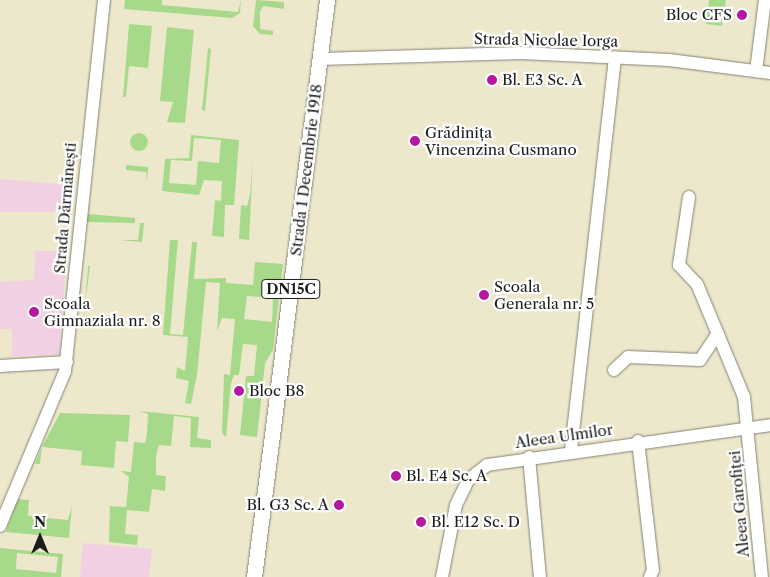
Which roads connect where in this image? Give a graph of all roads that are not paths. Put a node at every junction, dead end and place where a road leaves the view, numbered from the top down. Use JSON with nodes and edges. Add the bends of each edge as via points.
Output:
{"nodes":[{"id":1,"x":104,"y":0,"type":"edge"},
{"id":2,"x":327,"y":0,"type":"edge"},
{"id":3,"x":765,"y":0,"type":"edge"},
{"id":4,"x":615,"y":57,"type":"junction"},
{"id":5,"x":320,"y":59,"type":"junction"},
{"id":6,"x":756,"y":71,"type":"junction"},
{"id":7,"x":770,"y":73,"type":"edge"},
{"id":8,"x":689,"y":197,"type":"dead end"},
{"id":9,"x":718,"y":332,"type":"junction"},
{"id":10,"x":67,"y":362,"type":"junction"},
{"id":11,"x":0,"y":366,"type":"edge"},
{"id":12,"x":614,"y":370,"type":"dead end"},
{"id":13,"x":770,"y":425,"type":"edge"},
{"id":14,"x":748,"y":427,"type":"junction"},
{"id":15,"x":638,"y":442,"type":"junction"},
{"id":16,"x":571,"y":450,"type":"junction"},
{"id":17,"x":529,"y":457,"type":"junction"},
{"id":18,"x":0,"y":526,"type":"edge"},
{"id":19,"x":254,"y":577,"type":"edge"},
{"id":20,"x":442,"y":577,"type":"edge"},
{"id":21,"x":540,"y":577,"type":"edge"},
{"id":22,"x":650,"y":577,"type":"edge"},
{"id":23,"x":762,"y":577,"type":"edge"}],
"edges":[{"from":1,"to":10,"type":"street","name":"Strada Dărmănești"},
{"from":2,"to":5,"type":"main road","name":"Strada 1 Decembrie 1918","number":"DN15C"},
{"from":3,"to":6,"type":"street"},
{"from":4,"to":5,"type":"street","name":"Strada Nicolae Iorga","via":[[521,53]]},
{"from":4,"to":6,"type":"street","name":"Strada Nicolae Iorga"},
{"from":4,"to":16,"type":"street"},
{"from":5,"to":19,"type":"main road","name":"Strada 1 Decembrie 1918","number":"DN15C"},
{"from":6,"to":7,"type":"street","name":"Strada Nicolae Iorga"},
{"from":8,"to":9,"type":"street","name":"Aleea Garofiței","via":[[679,265],[697,284]]},
{"from":9,"to":12,"type":"street","via":[[700,360],[628,358]]},
{"from":9,"to":14,"type":"street","name":"Aleea Garofiței","via":[[740,385]]},
{"from":10,"to":11,"type":"street"},
{"from":10,"to":18,"type":"street","name":"Strada Dărmănești","via":[[60,389]]},
{"from":13,"to":14,"type":"street","name":"Aleea Ulmilor"},
{"from":14,"to":15,"type":"street","name":"Aleea Ulmilor"},
{"from":14,"to":23,"type":"street","name":"Aleea Garofiței"},
{"from":15,"to":16,"type":"street","name":"Aleea Ulmilor"},
{"from":15,"to":22,"type":"street","via":[[653,570]]},
{"from":16,"to":17,"type":"street","name":"Aleea Ulmilor"},
{"from":17,"to":20,"type":"street","name":"Aleea Ulmilor","via":[[487,465],[468,480],[456,505]]},
{"from":17,"to":21,"type":"street"}]}
